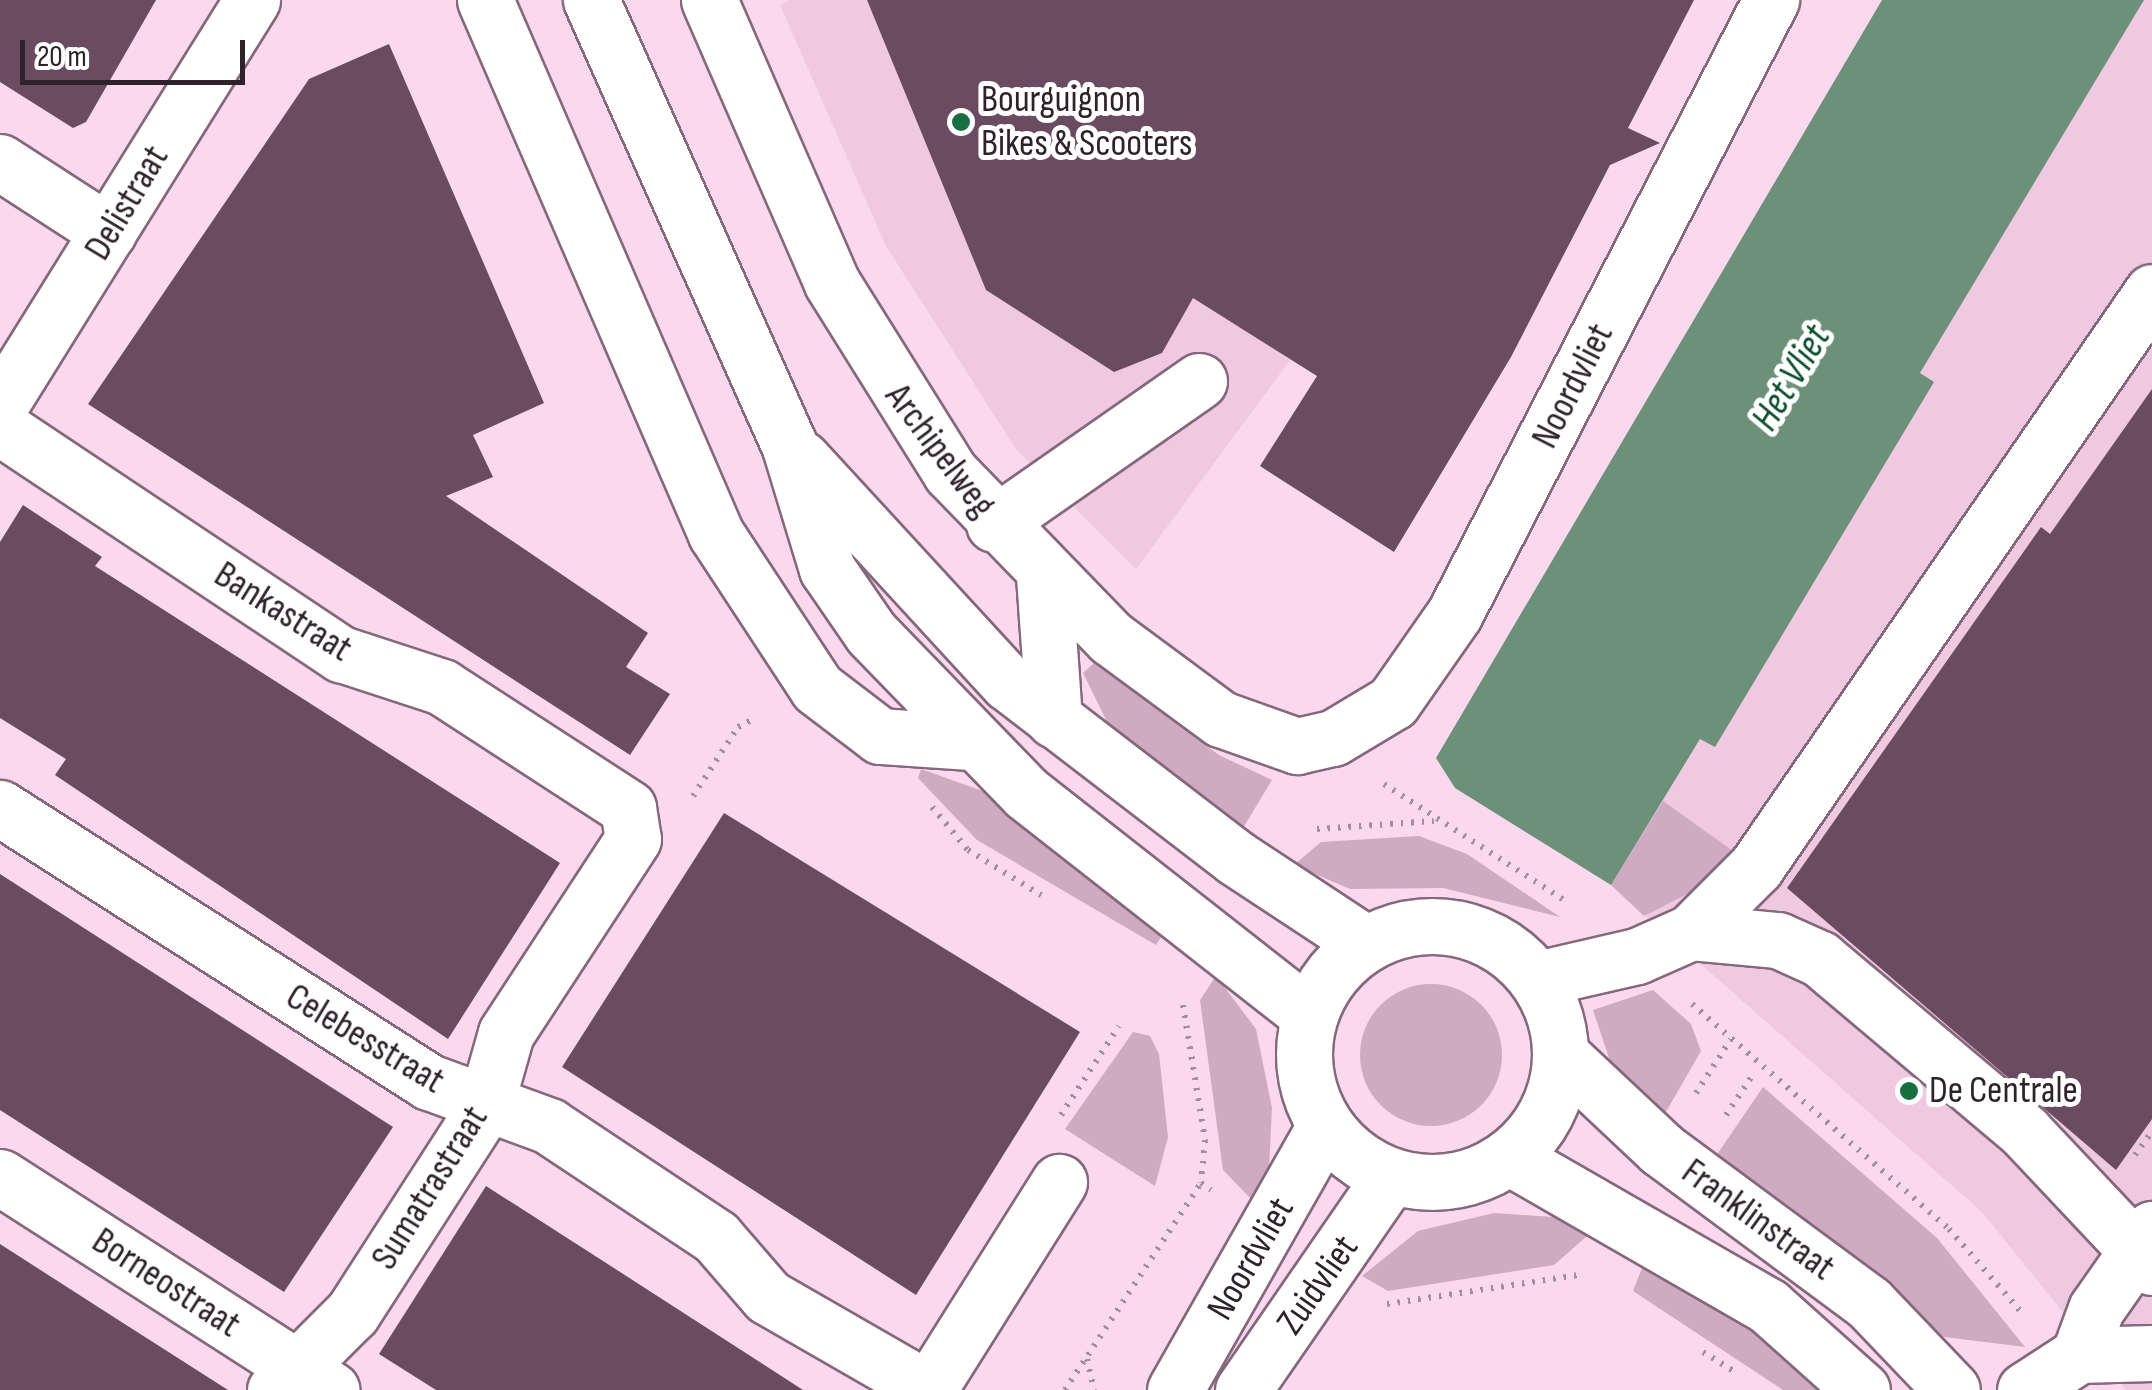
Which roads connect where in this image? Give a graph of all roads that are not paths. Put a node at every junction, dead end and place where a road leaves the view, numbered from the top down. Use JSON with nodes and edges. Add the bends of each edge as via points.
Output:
{"nodes":[{"id":1,"x":252,"y":0,"type":"edge"},
{"id":2,"x":485,"y":0,"type":"edge"},
{"id":3,"x":591,"y":0,"type":"edge"},
{"id":4,"x":709,"y":0,"type":"edge"},
{"id":5,"x":1771,"y":0,"type":"edge"},
{"id":6,"x":0,"y":162,"type":"edge"},
{"id":7,"x":108,"y":232,"type":"junction"},
{"id":8,"x":2152,"y":292,"type":"edge"},
{"id":9,"x":1199,"y":381,"type":"dead end"},
{"id":10,"x":0,"y":405,"type":"edge"},
{"id":11,"x":0,"y":427,"type":"edge"},
{"id":12,"x":789,"y":444,"type":"junction"},
{"id":13,"x":994,"y":524,"type":"junction"},
{"id":14,"x":1044,"y":576,"type":"junction"},
{"id":15,"x":1054,"y":720,"type":"junction"},
{"id":16,"x":1333,"y":738,"type":"joint"},
{"id":17,"x":969,"y":742,"type":"junction"},
{"id":18,"x":0,"y":808,"type":"edge"},
{"id":19,"x":630,"y":824,"type":"joint"},
{"id":20,"x":1691,"y":932,"type":"junction"},
{"id":21,"x":1366,"y":942,"type":"junction"},
{"id":22,"x":1537,"y":979,"type":"junction"},
{"id":23,"x":1309,"y":1015,"type":"junction"},
{"id":24,"x":1560,"y":1054,"type":"junction"},
{"id":25,"x":485,"y":1107,"type":"junction"},
{"id":26,"x":1324,"y":1126,"type":"junction"},
{"id":27,"x":1509,"y":1157,"type":"junction"},
{"id":28,"x":1054,"y":1158,"type":"road end"},
{"id":29,"x":0,"y":1177,"type":"edge"},
{"id":30,"x":1390,"y":1177,"type":"junction"},
{"id":31,"x":2149,"y":1246,"type":"edge"},
{"id":32,"x":2152,"y":1352,"type":"edge"},
{"id":33,"x":2054,"y":1371,"type":"edge"},
{"id":34,"x":300,"y":1381,"type":"edge"},
{"id":35,"x":929,"y":1390,"type":"edge"},
{"id":36,"x":1175,"y":1390,"type":"edge"},
{"id":37,"x":1242,"y":1390,"type":"edge"},
{"id":38,"x":1862,"y":1390,"type":"edge"},
{"id":39,"x":1952,"y":1390,"type":"edge"}],
"edges":[{"from":1,"to":7,"type":"street","name":"Delistraat"},
{"from":2,"to":17,"type":"street","via":[[716,534],[817,688],[880,736]]},
{"from":3,"to":12,"type":"street"},
{"from":4,"to":13,"type":"street","name":"Archipelweg","via":[[832,283],[884,377]]},
{"from":5,"to":16,"type":"street","name":"Noordvliet","via":[[1455,613],[1393,702]]},
{"from":6,"to":7,"type":"street"},
{"from":7,"to":10,"type":"street","name":"Delistraat"},
{"from":8,"to":20,"type":"street","via":[[1756,867]]},
{"from":9,"to":13,"type":"street"},
{"from":11,"to":19,"type":"street","name":"Bankastraat","via":[[341,654],[442,688]]},
{"from":12,"to":15,"type":"street","via":[[962,643]]},
{"from":12,"to":17,"type":"street","via":[[826,569]]},
{"from":13,"to":14,"type":"street","name":"Archipelweg"},
{"from":14,"to":15,"type":"street"},
{"from":14,"to":16,"type":"street","name":"Archipelweg","via":[[1220,719],[1275,743]]},
{"from":15,"to":21,"type":"street"},
{"from":17,"to":23,"type":"street"},
{"from":18,"to":25,"type":"street","name":"Celebesstraat","via":[[429,1082]]},
{"from":19,"to":25,"type":"street","name":"Sumatrastraat","via":[[506,1033]]},
{"from":20,"to":22,"type":"street","via":[[1637,956]]},
{"from":20,"to":31,"type":"street","via":[[1778,940],[1820,960]]},
{"from":21,"to":22,"type":"street","via":[[1440,924],[1511,951]]},
{"from":21,"to":23,"type":"street","via":[[1338,965]]},
{"from":22,"to":24,"type":"street"},
{"from":23,"to":26,"type":"street","via":[[1307,1087]]},
{"from":24,"to":27,"type":"street","via":[[1555,1094]]},
{"from":24,"to":39,"type":"street","name":"Franklinstraat","via":[[1661,1149],[1869,1303]]},
{"from":25,"to":34,"type":"street","name":"Sumatrastraat","via":[[352,1314]]},
{"from":25,"to":35,"type":"street","name":"Celebesstraat","via":[[549,1126],[716,1236],[768,1297]]},
{"from":26,"to":30,"type":"street","via":[[1353,1157]]},
{"from":26,"to":36,"type":"street","name":"Noordvliet"},
{"from":27,"to":30,"type":"street","via":[[1472,1176]]},
{"from":27,"to":38,"type":"street","name":"Franklinstraat","via":[[1768,1306]]},
{"from":28,"to":35,"type":"street"},
{"from":29,"to":34,"type":"street","name":"Borneostraat"},
{"from":30,"to":37,"type":"street","name":"Zuidvliet"},
{"from":31,"to":33,"type":"street"},
{"from":32,"to":33,"type":"street"}]}
